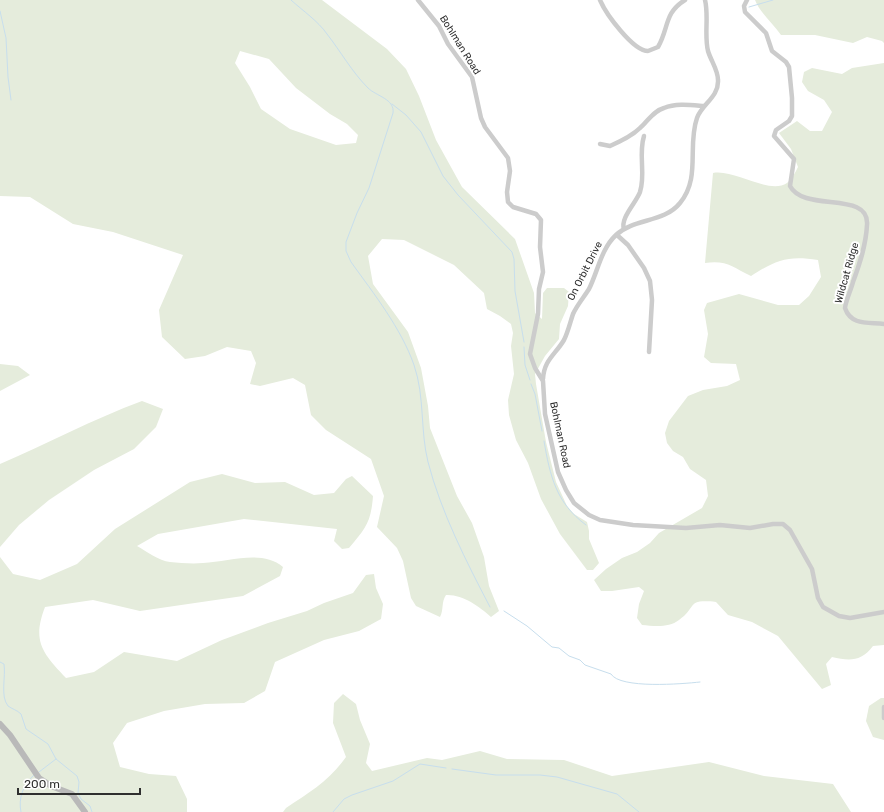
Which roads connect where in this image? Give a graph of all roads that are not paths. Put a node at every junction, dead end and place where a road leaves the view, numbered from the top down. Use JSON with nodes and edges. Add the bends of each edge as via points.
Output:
{"nodes":[{"id":1,"x":418,"y":0,"type":"edge"},
{"id":2,"x":600,"y":0,"type":"edge"},
{"id":3,"x":685,"y":0,"type":"edge"},
{"id":4,"x":705,"y":0,"type":"edge"},
{"id":5,"x":747,"y":0,"type":"edge"},
{"id":6,"x":704,"y":106,"type":"junction"},
{"id":7,"x":644,"y":136,"type":"dead end"},
{"id":8,"x":600,"y":144,"type":"dead end"},
{"id":9,"x":624,"y":229,"type":"junction"},
{"id":10,"x":617,"y":235,"type":"junction"},
{"id":11,"x":884,"y":324,"type":"edge"},
{"id":12,"x":648,"y":352,"type":"dead end"},
{"id":13,"x":543,"y":381,"type":"junction"},
{"id":14,"x":884,"y":612,"type":"edge"},
{"id":15,"x":884,"y":707,"type":"edge"},
{"id":16,"x":884,"y":718,"type":"edge"},
{"id":17,"x":0,"y":724,"type":"edge"},
{"id":18,"x":85,"y":812,"type":"edge"}],
"edges":[{"from":1,"to":13,"type":"street","name":"Bohlman Road","via":[[439,26],[448,44],[469,73],[485,127],[508,158],[508,202],[513,207],[536,214],[541,220],[540,247],[543,272],[536,329],[530,354]]},
{"from":2,"to":3,"type":"street","via":[[609,16],[636,47],[648,51],[658,47],[663,40],[671,12]]},
{"from":4,"to":6,"type":"street","name":"On Orbit Drive","via":[[708,51],[718,80],[713,98]]},
{"from":5,"to":11,"type":"street","name":"Wildcat Ridge","via":[[745,12],[766,33],[772,51],[786,62],[789,68],[792,116],[790,121],[776,130],[774,136],[794,159],[790,186],[807,198],[845,203],[864,213],[868,223],[866,242],[845,308],[849,316],[858,322]]},
{"from":6,"to":8,"type":"street","via":[[690,104],[665,107],[656,111],[639,129],[620,142],[610,146]]},
{"from":6,"to":9,"type":"street","name":"On Orbit Drive","via":[[697,118],[692,137],[694,165],[686,195],[680,204],[666,214]]},
{"from":7,"to":9,"type":"street","via":[[640,193],[623,224]]},
{"from":9,"to":10,"type":"street","name":"On Orbit Drive"},
{"from":10,"to":12,"type":"street","via":[[628,245],[650,281],[652,300]]},
{"from":10,"to":13,"type":"street","name":"On Orbit Drive","via":[[608,244],[588,290],[576,309],[564,340],[546,364]]},
{"from":13,"to":14,"type":"street","name":"Bohlman Road","via":[[545,414],[558,472],[574,503],[588,515],[614,523],[679,528],[720,524],[750,528],[783,524],[790,530],[812,569],[818,598],[823,608],[850,618]]},
{"from":15,"to":16,"type":"street"},
{"from":17,"to":18,"type":"street","via":[[39,778],[72,794]]}]}
